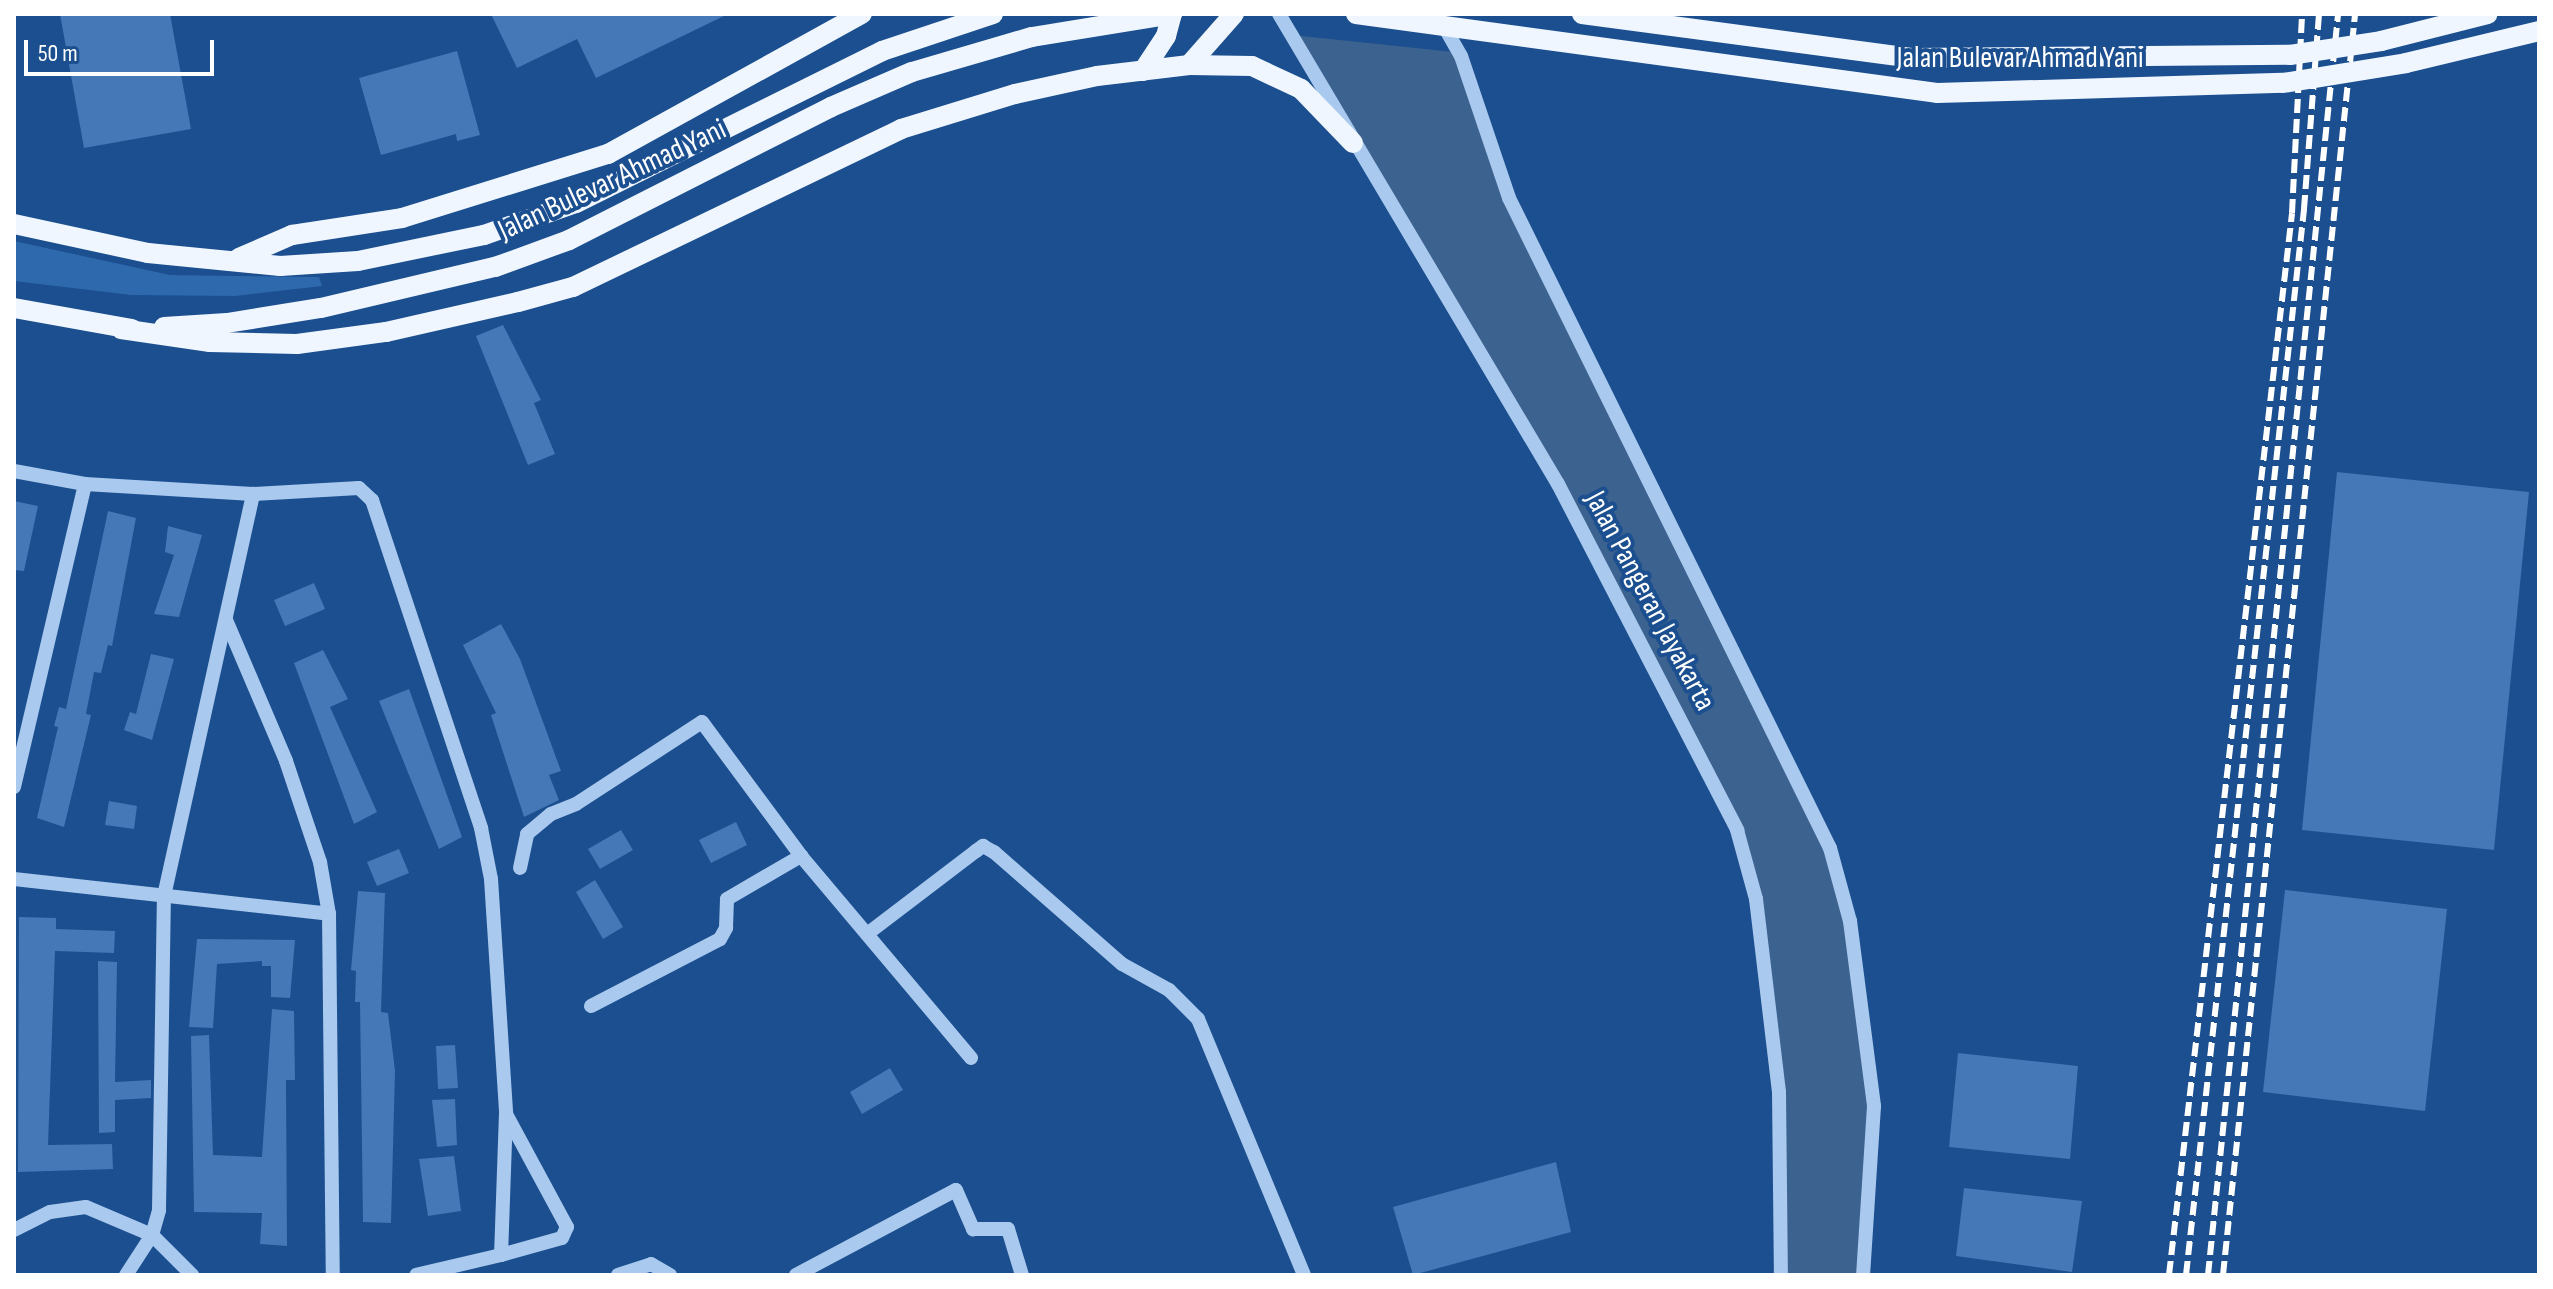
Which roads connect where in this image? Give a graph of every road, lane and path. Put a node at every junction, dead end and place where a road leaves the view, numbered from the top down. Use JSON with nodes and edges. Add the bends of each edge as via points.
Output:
{"nodes":[{"id":1,"x":862,"y":14,"type":"edge"},
{"id":2,"x":993,"y":14,"type":"edge"},
{"id":3,"x":1172,"y":14,"type":"edge"},
{"id":4,"x":1234,"y":14,"type":"edge"},
{"id":5,"x":1279,"y":14,"type":"edge"},
{"id":6,"x":1356,"y":14,"type":"edge"},
{"id":7,"x":1437,"y":14,"type":"edge"},
{"id":8,"x":1582,"y":14,"type":"edge"},
{"id":9,"x":2488,"y":14,"type":"edge"},
{"id":10,"x":2539,"y":31,"type":"edge"},
{"id":11,"x":1189,"y":65,"type":"junction"},
{"id":12,"x":1143,"y":71,"type":"junction"},
{"id":13,"x":1353,"y":143,"type":"junction"},
{"id":14,"x":14,"y":224,"type":"edge"},
{"id":15,"x":239,"y":258,"type":"junction"},
{"id":16,"x":14,"y":308,"type":"edge"},
{"id":17,"x":121,"y":329,"type":"junction"},
{"id":18,"x":14,"y":471,"type":"edge"},
{"id":19,"x":85,"y":484,"type":"junction"},
{"id":20,"x":253,"y":494,"type":"junction"},
{"id":21,"x":226,"y":620,"type":"junction"},
{"id":22,"x":14,"y":787,"type":"edge"},
{"id":23,"x":801,"y":856,"type":"junction"},
{"id":24,"x":520,"y":868,"type":"dead end"},
{"id":25,"x":14,"y":879,"type":"edge"},
{"id":26,"x":164,"y":896,"type":"junction"},
{"id":27,"x":329,"y":914,"type":"junction"},
{"id":28,"x":867,"y":934,"type":"junction"},
{"id":29,"x":591,"y":1006,"type":"dead end"},
{"id":30,"x":971,"y":1058,"type":"dead end"},
{"id":31,"x":506,"y":1113,"type":"junction"},
{"id":32,"x":14,"y":1230,"type":"edge"},
{"id":33,"x":152,"y":1235,"type":"junction"},
{"id":34,"x":501,"y":1255,"type":"junction"},
{"id":35,"x":126,"y":1275,"type":"edge"},
{"id":36,"x":192,"y":1275,"type":"edge"},
{"id":37,"x":333,"y":1275,"type":"edge"},
{"id":38,"x":416,"y":1275,"type":"edge"},
{"id":39,"x":618,"y":1275,"type":"edge"},
{"id":40,"x":670,"y":1275,"type":"edge"},
{"id":41,"x":796,"y":1275,"type":"edge"},
{"id":42,"x":1022,"y":1275,"type":"edge"},
{"id":43,"x":1304,"y":1275,"type":"edge"},
{"id":44,"x":1781,"y":1275,"type":"edge"},
{"id":45,"x":1863,"y":1275,"type":"edge"}],
"edges":[{"from":1,"to":15,"type":"main road","via":[[608,154],[402,218],[292,235]]},
{"from":2,"to":15,"type":"main road","name":"Jalan Bulevar Ahmad Yani","via":[[882,51],[576,203],[484,235],[358,261],[280,266]]},
{"from":3,"to":12,"type":"main road","via":[[1166,36]]},
{"from":3,"to":17,"type":"main road","name":"Jalan Bulevar Ahmad Yani","bridge":true,"via":[[1032,37],[912,72],[831,107],[569,240],[495,267],[321,308],[227,323]]},
{"from":4,"to":11,"type":"main road"},
{"from":5,"to":13,"type":"street","name":"Jalan Pangeran Jayakarta"},
{"from":6,"to":10,"type":"main road","name":"Jalan Bulevar Ahmad Yani","bridge":true,"via":[[1937,93],[2283,83],[2406,63]]},
{"from":7,"to":45,"type":"street","name":"Jalan Pangeran Jayakarta","via":[[1461,56],[1509,198],[1830,848],[1850,921],[1873,1090],[1874,1164]]},
{"from":8,"to":9,"type":"main road","name":"Jalan Bulevar Ahmad Yani","bridge":true,"via":[[1913,58],[2290,55],[2381,41]]},
{"from":11,"to":12,"type":"main road"},
{"from":11,"to":13,"type":"main road","via":[[1252,66],[1277,74],[1301,89]]},
{"from":12,"to":17,"type":"main road","via":[[1054,84],[901,129],[573,287],[518,302],[386,332],[297,344],[210,342]]},
{"from":13,"to":44,"type":"street","name":"Jalan Pangeran Jayakarta","via":[[1558,484],[1737,830],[1756,899],[1779,1092]]},
{"from":14,"to":15,"type":"main road","name":"Jalan Bulevar Ahmad Yani","via":[[148,253]]},
{"from":16,"to":17,"type":"main road","name":"Jalan Bulevar Ahmad Yani"},
{"from":18,"to":19,"type":"street"},
{"from":19,"to":20,"type":"street"},
{"from":19,"to":22,"type":"street"},
{"from":20,"to":21,"type":"street"},
{"from":20,"to":31,"type":"street","via":[[359,488],[372,500],[481,828],[492,892]]},
{"from":21,"to":26,"type":"street"},
{"from":21,"to":27,"type":"street","via":[[286,761],[320,862]]},
{"from":23,"to":24,"type":"street","via":[[702,722],[576,804],[551,814],[527,834]]},
{"from":23,"to":28,"type":"street"},
{"from":23,"to":29,"type":"street","via":[[727,899],[726,928],[720,939]]},
{"from":25,"to":26,"type":"street"},
{"from":26,"to":27,"type":"street"},
{"from":26,"to":33,"type":"street","via":[[162,1179]]},
{"from":27,"to":37,"type":"street"},
{"from":28,"to":30,"type":"street"},
{"from":28,"to":43,"type":"street","via":[[983,846],[994,852],[1122,964],[1169,990],[1198,1019]]},
{"from":31,"to":34,"type":"street"},
{"from":31,"to":34,"type":"street","via":[[567,1227],[562,1238]]},
{"from":32,"to":33,"type":"street","via":[[50,1212],[86,1207]]},
{"from":33,"to":35,"type":"street"},
{"from":33,"to":36,"type":"street"},
{"from":34,"to":38,"type":"street"},
{"from":39,"to":40,"type":"street","via":[[651,1264]]},
{"from":41,"to":42,"type":"street","via":[[956,1190],[973,1229],[1008,1229]]}]}
